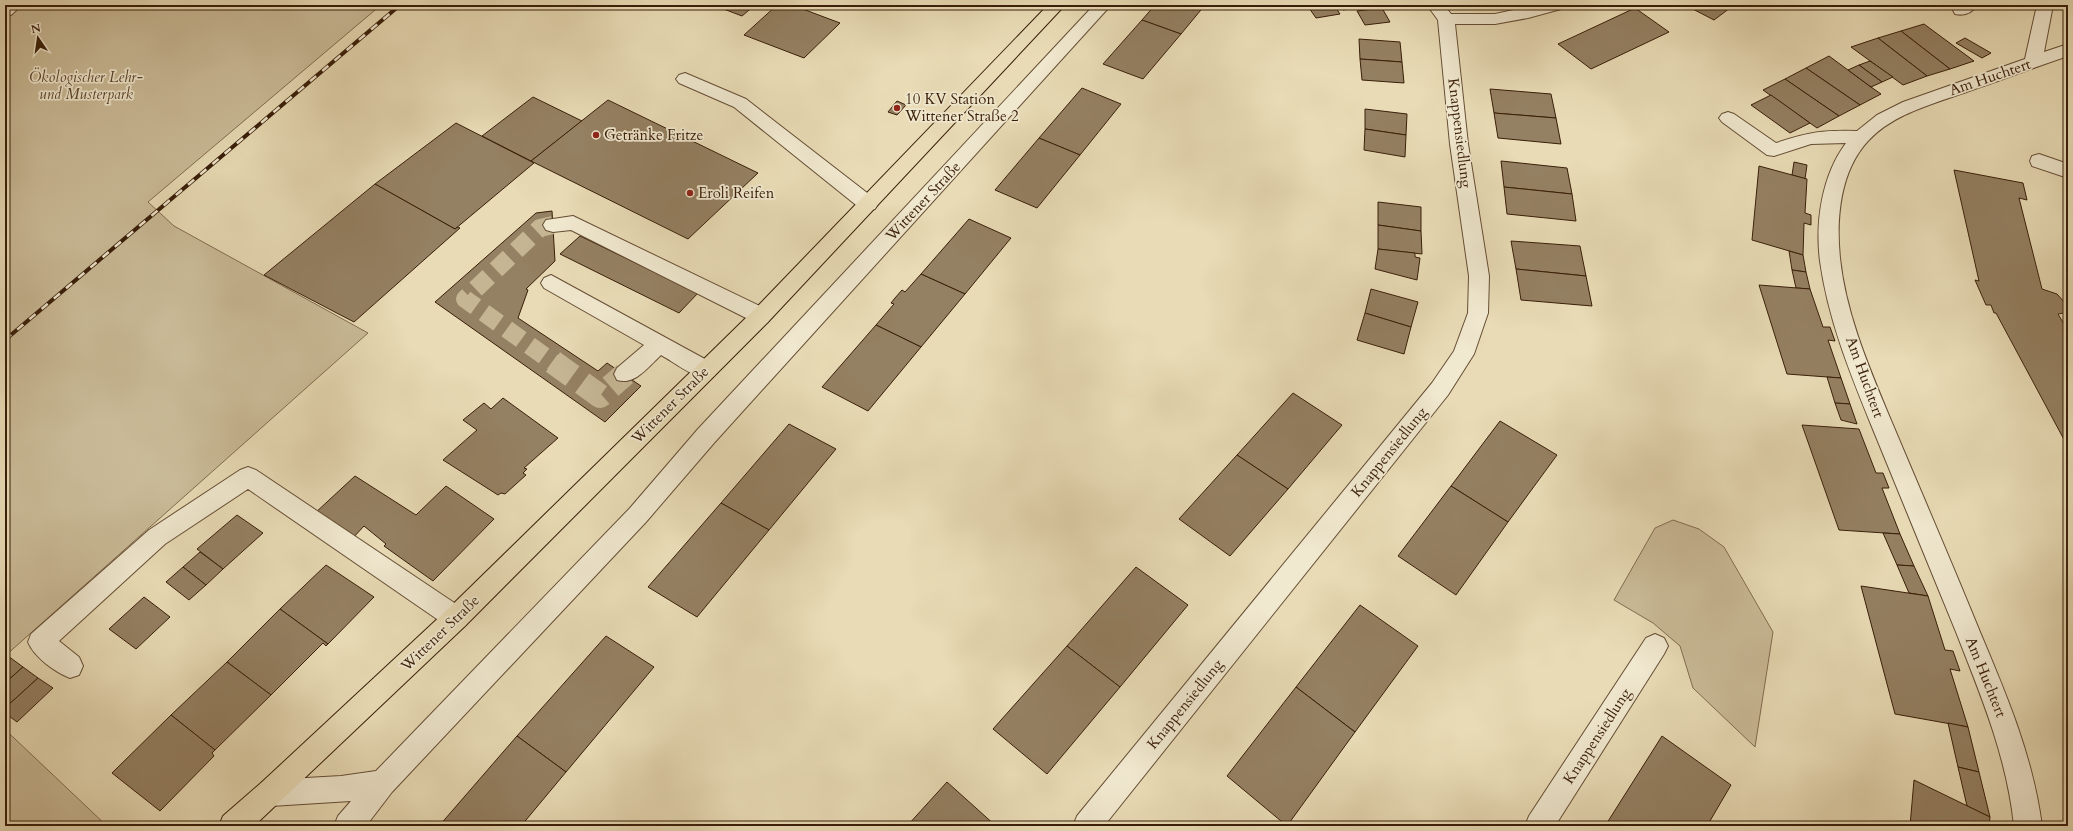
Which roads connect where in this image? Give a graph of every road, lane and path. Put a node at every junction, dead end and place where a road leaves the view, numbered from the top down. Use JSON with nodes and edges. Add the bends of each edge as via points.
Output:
{"nodes":[{"id":1,"x":14,"y":5,"type":"edge"},
{"id":2,"x":1057,"y":5,"type":"edge"},
{"id":3,"x":1102,"y":5,"type":"edge"},
{"id":4,"x":1555,"y":5,"type":"edge"},
{"id":5,"x":2045,"y":5,"type":"edge"},
{"id":6,"x":5,"y":11,"type":"edge"},
{"id":7,"x":1441,"y":12,"type":"edge"},
{"id":8,"x":2068,"y":50,"type":"edge"},
{"id":9,"x":2033,"y":62,"type":"junction"},
{"id":10,"x":685,"y":79,"type":"dead end"},
{"id":11,"x":1728,"y":118,"type":"dead end"},
{"id":12,"x":1860,"y":138,"type":"junction"},
{"id":13,"x":2040,"y":160,"type":"dead end"},
{"id":14,"x":2068,"y":171,"type":"edge"},
{"id":15,"x":868,"y":204,"type":"junction"},
{"id":16,"x":553,"y":225,"type":"tunnel mouth"},
{"id":17,"x":551,"y":283,"type":"dead end"},
{"id":18,"x":761,"y":316,"type":"junction"},
{"id":19,"x":659,"y":344,"type":"junction"},
{"id":20,"x":706,"y":370,"type":"junction"},
{"id":21,"x":625,"y":374,"type":"tunnel mouth"},
{"id":22,"x":456,"y":618,"type":"junction"},
{"id":23,"x":1655,"y":646,"type":"dead end"},
{"id":24,"x":70,"y":666,"type":"dead end"},
{"id":25,"x":383,"y":783,"type":"junction"},
{"id":26,"x":271,"y":793,"type":"junction"},
{"id":27,"x":233,"y":826,"type":"edge"},
{"id":28,"x":348,"y":826,"type":"edge"},
{"id":29,"x":1087,"y":826,"type":"edge"},
{"id":30,"x":1539,"y":826,"type":"edge"},
{"id":31,"x":2028,"y":826,"type":"edge"}],
"edges":[{"from":1,"to":6,"type":"street"},
{"from":2,"to":15,"type":"main road","name":"Wittener Straße"},
{"from":3,"to":25,"type":"street","name":"Wittener Straße","via":[[711,430],[638,515]]},
{"from":4,"to":7,"type":"street","via":[[1495,19]]},
{"from":5,"to":9,"type":"street"},
{"from":7,"to":29,"type":"street","name":"Knappensiedlung","via":[[1479,276],[1478,313],[1463,354],[1440,389]]},
{"from":8,"to":9,"type":"street","name":"Am Huchtert"},
{"from":9,"to":12,"type":"street","name":"Am Huchtert","via":[[1906,107],[1876,123]]},
{"from":10,"to":15,"type":"street","via":[[740,103]]},
{"from":11,"to":12,"type":"street","via":[[1774,150],[1810,138]]},
{"from":12,"to":31,"type":"street","name":"Am Huchtert","via":[[1844,162],[1834,192],[1829,228],[1830,260],[1842,313],[1863,379],[2001,711],[2020,771]]},
{"from":13,"to":14,"type":"street"},
{"from":15,"to":18,"type":"main road","name":"Wittener Straße"},
{"from":16,"to":18,"type":"street","via":[[573,223]]},
{"from":17,"to":19,"type":"street"},
{"from":18,"to":20,"type":"main road","name":"Wittener Straße"},
{"from":19,"to":20,"type":"street"},
{"from":19,"to":21,"type":"street"},
{"from":20,"to":22,"type":"main road","name":"Wittener Straße"},
{"from":22,"to":24,"type":"street","via":[[248,477],[157,537],[40,642]]},
{"from":22,"to":26,"type":"main road","name":"Wittener Straße"},
{"from":23,"to":30,"type":"street","name":"Knappensiedlung"},
{"from":25,"to":26,"type":"street","via":[[341,789]]},
{"from":25,"to":28,"type":"street","name":"Wittener Straße"},
{"from":26,"to":27,"type":"main road","name":"Wittener Straße"}]}
